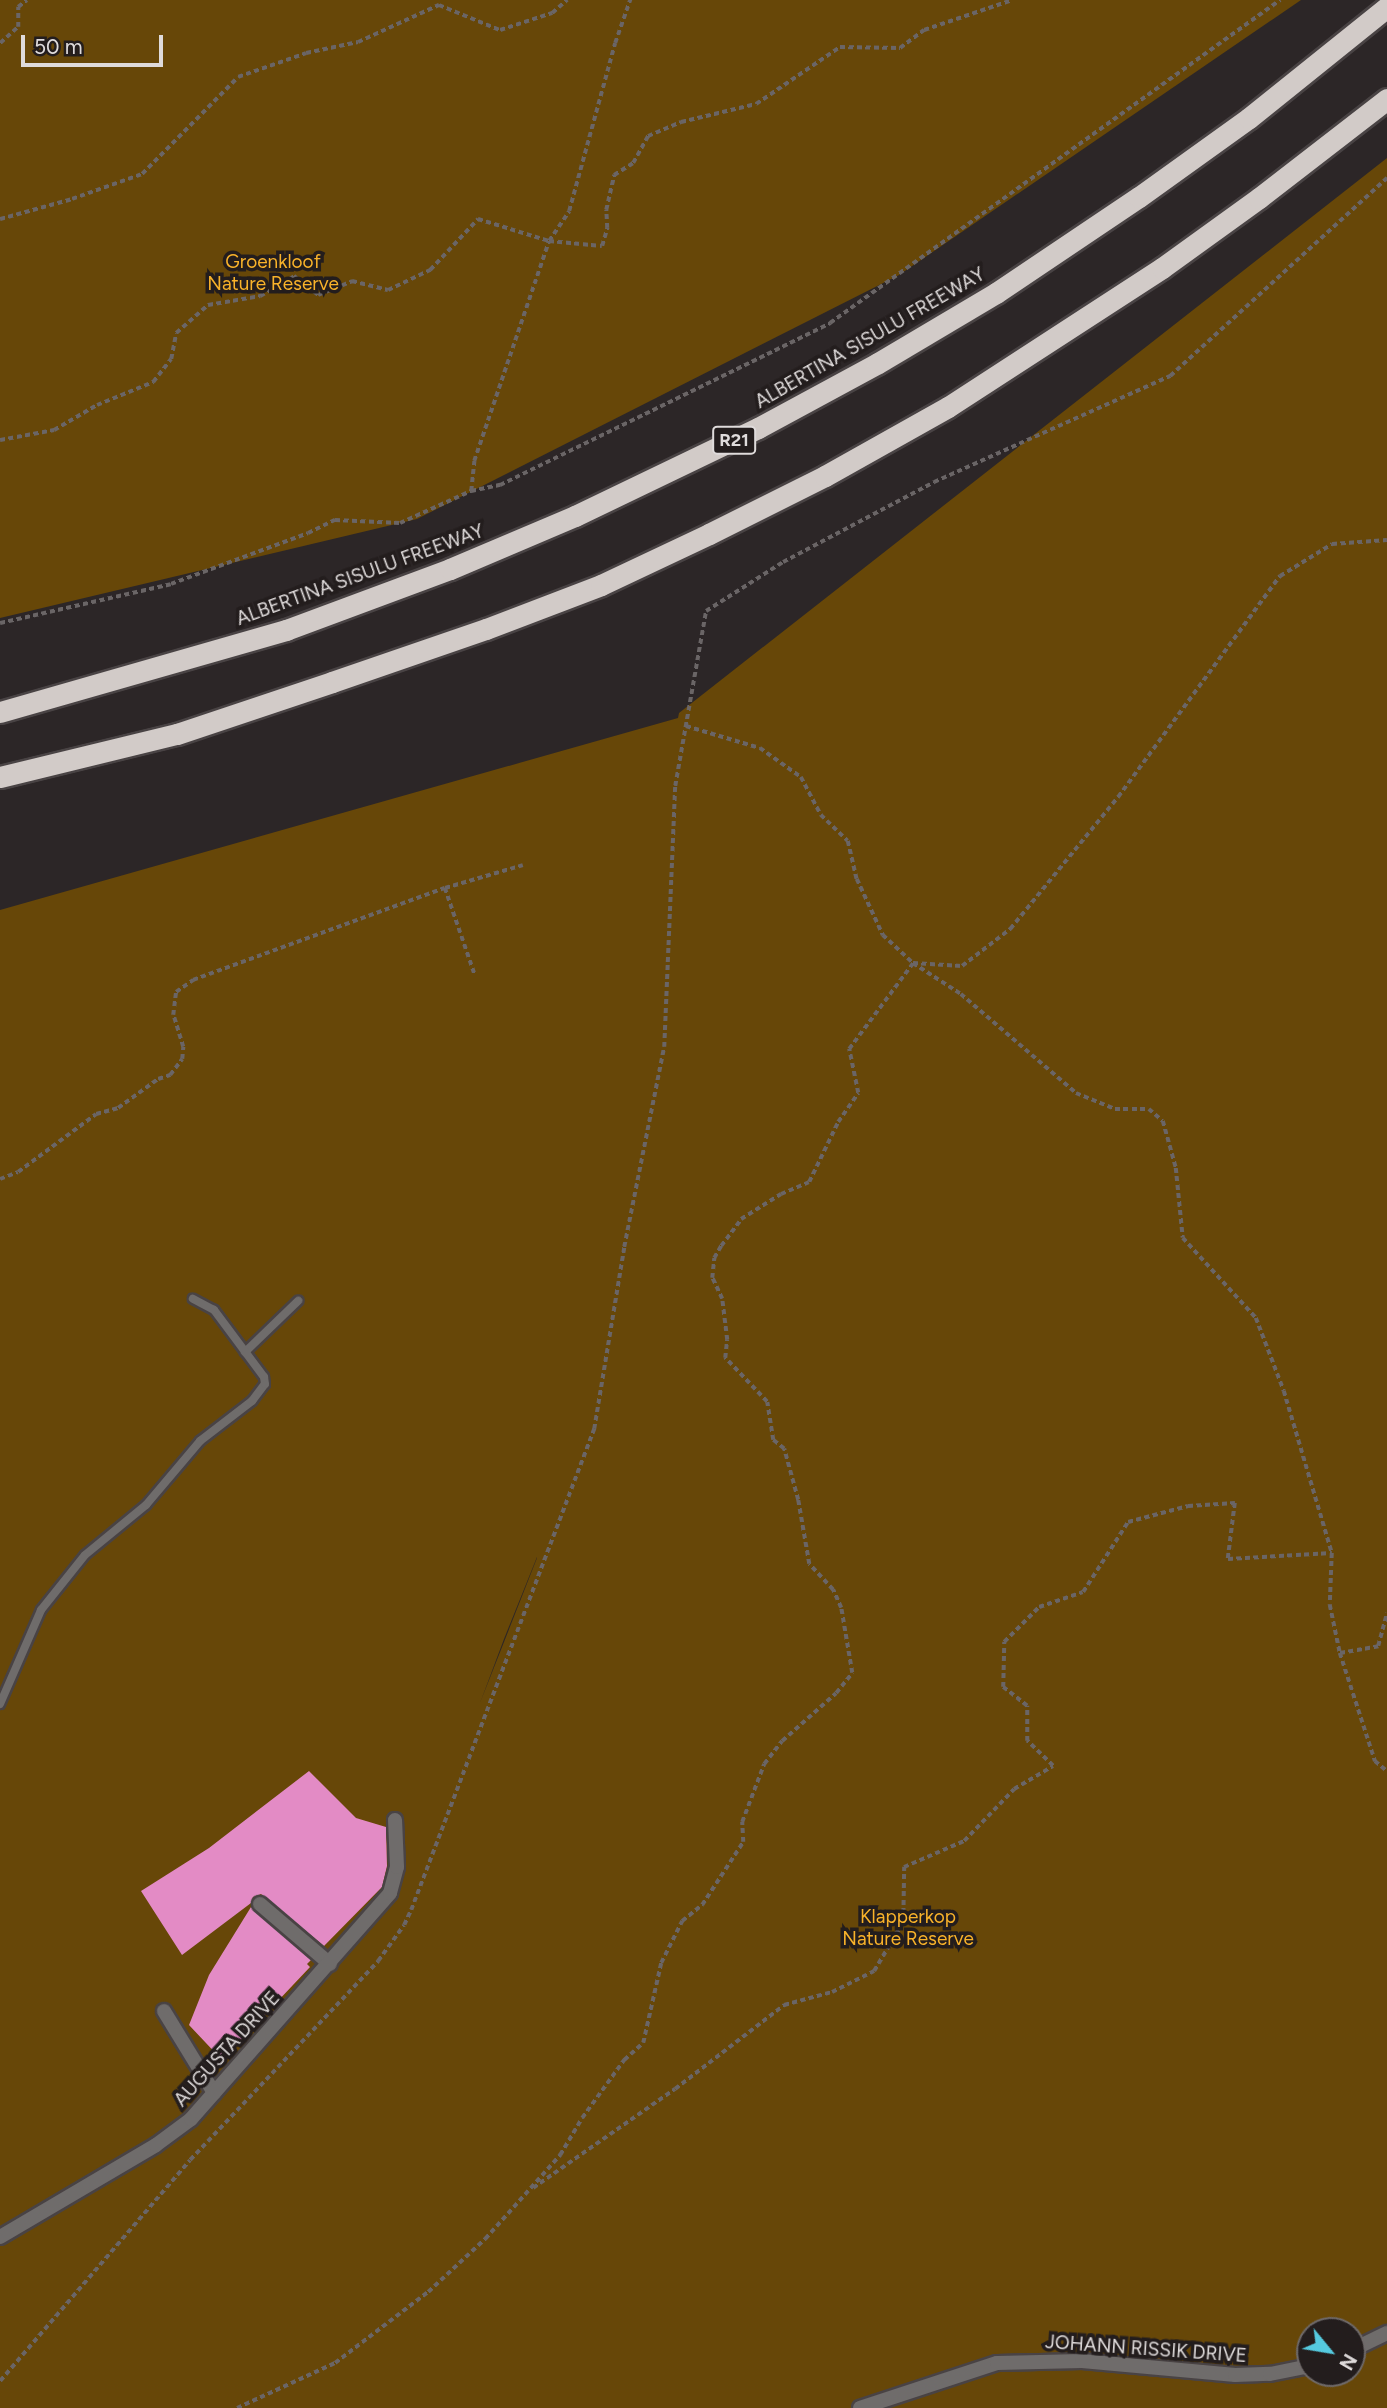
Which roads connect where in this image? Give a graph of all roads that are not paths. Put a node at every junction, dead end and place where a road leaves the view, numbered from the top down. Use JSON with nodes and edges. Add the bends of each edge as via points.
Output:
{"nodes":[{"id":1,"x":1387,"y":6,"type":"edge"},
{"id":2,"x":1387,"y":99,"type":"edge"},
{"id":3,"x":0,"y":712,"type":"edge"},
{"id":4,"x":0,"y":777,"type":"edge"},
{"id":5,"x":194,"y":1299,"type":"dead end"},
{"id":6,"x":298,"y":1301,"type":"dead end"},
{"id":7,"x":245,"y":1352,"type":"junction"},
{"id":8,"x":0,"y":1704,"type":"edge"},
{"id":9,"x":395,"y":1820,"type":"dead end"},
{"id":10,"x":260,"y":1905,"type":"dead end"},
{"id":11,"x":330,"y":1964,"type":"junction"},
{"id":12,"x":164,"y":2011,"type":"dead end"},
{"id":13,"x":214,"y":2093,"type":"junction"},
{"id":14,"x":0,"y":2237,"type":"edge"},
{"id":15,"x":1387,"y":2333,"type":"edge"},
{"id":16,"x":1366,"y":2343,"type":"edge"},
{"id":17,"x":1296,"y":2369,"type":"edge"},
{"id":18,"x":860,"y":2408,"type":"edge"}],
"edges":[{"from":1,"to":3,"type":"highway","name":"ALBERTINA SISULU FREEWAY","number":"R21","via":[[1249,118],[996,293],[758,428],[575,516],[450,569],[286,630]]},
{"from":2,"to":4,"type":"highway","via":[[1162,268],[948,407],[709,534],[601,585],[474,634],[177,734]]},
{"from":5,"to":7,"type":"lane","via":[[214,1310]]},
{"from":6,"to":7,"type":"lane"},
{"from":7,"to":8,"type":"lane","via":[[264,1377],[260,1392],[206,1435],[146,1505],[85,1555],[41,1610]]},
{"from":9,"to":11,"type":"street","name":"AUGUSTA DRIVE","via":[[398,1857],[390,1893]]},
{"from":10,"to":11,"type":"street"},
{"from":11,"to":13,"type":"street","name":"AUGUSTA DRIVE"},
{"from":12,"to":13,"type":"street"},
{"from":13,"to":14,"type":"street","name":"AUGUSTA DRIVE","via":[[191,2119],[156,2145]]},
{"from":15,"to":16,"type":"street"},
{"from":17,"to":18,"type":"street","name":"JOHANN RISSIK DRIVE","via":[[1235,2375],[1082,2361],[997,2363]]}]}
